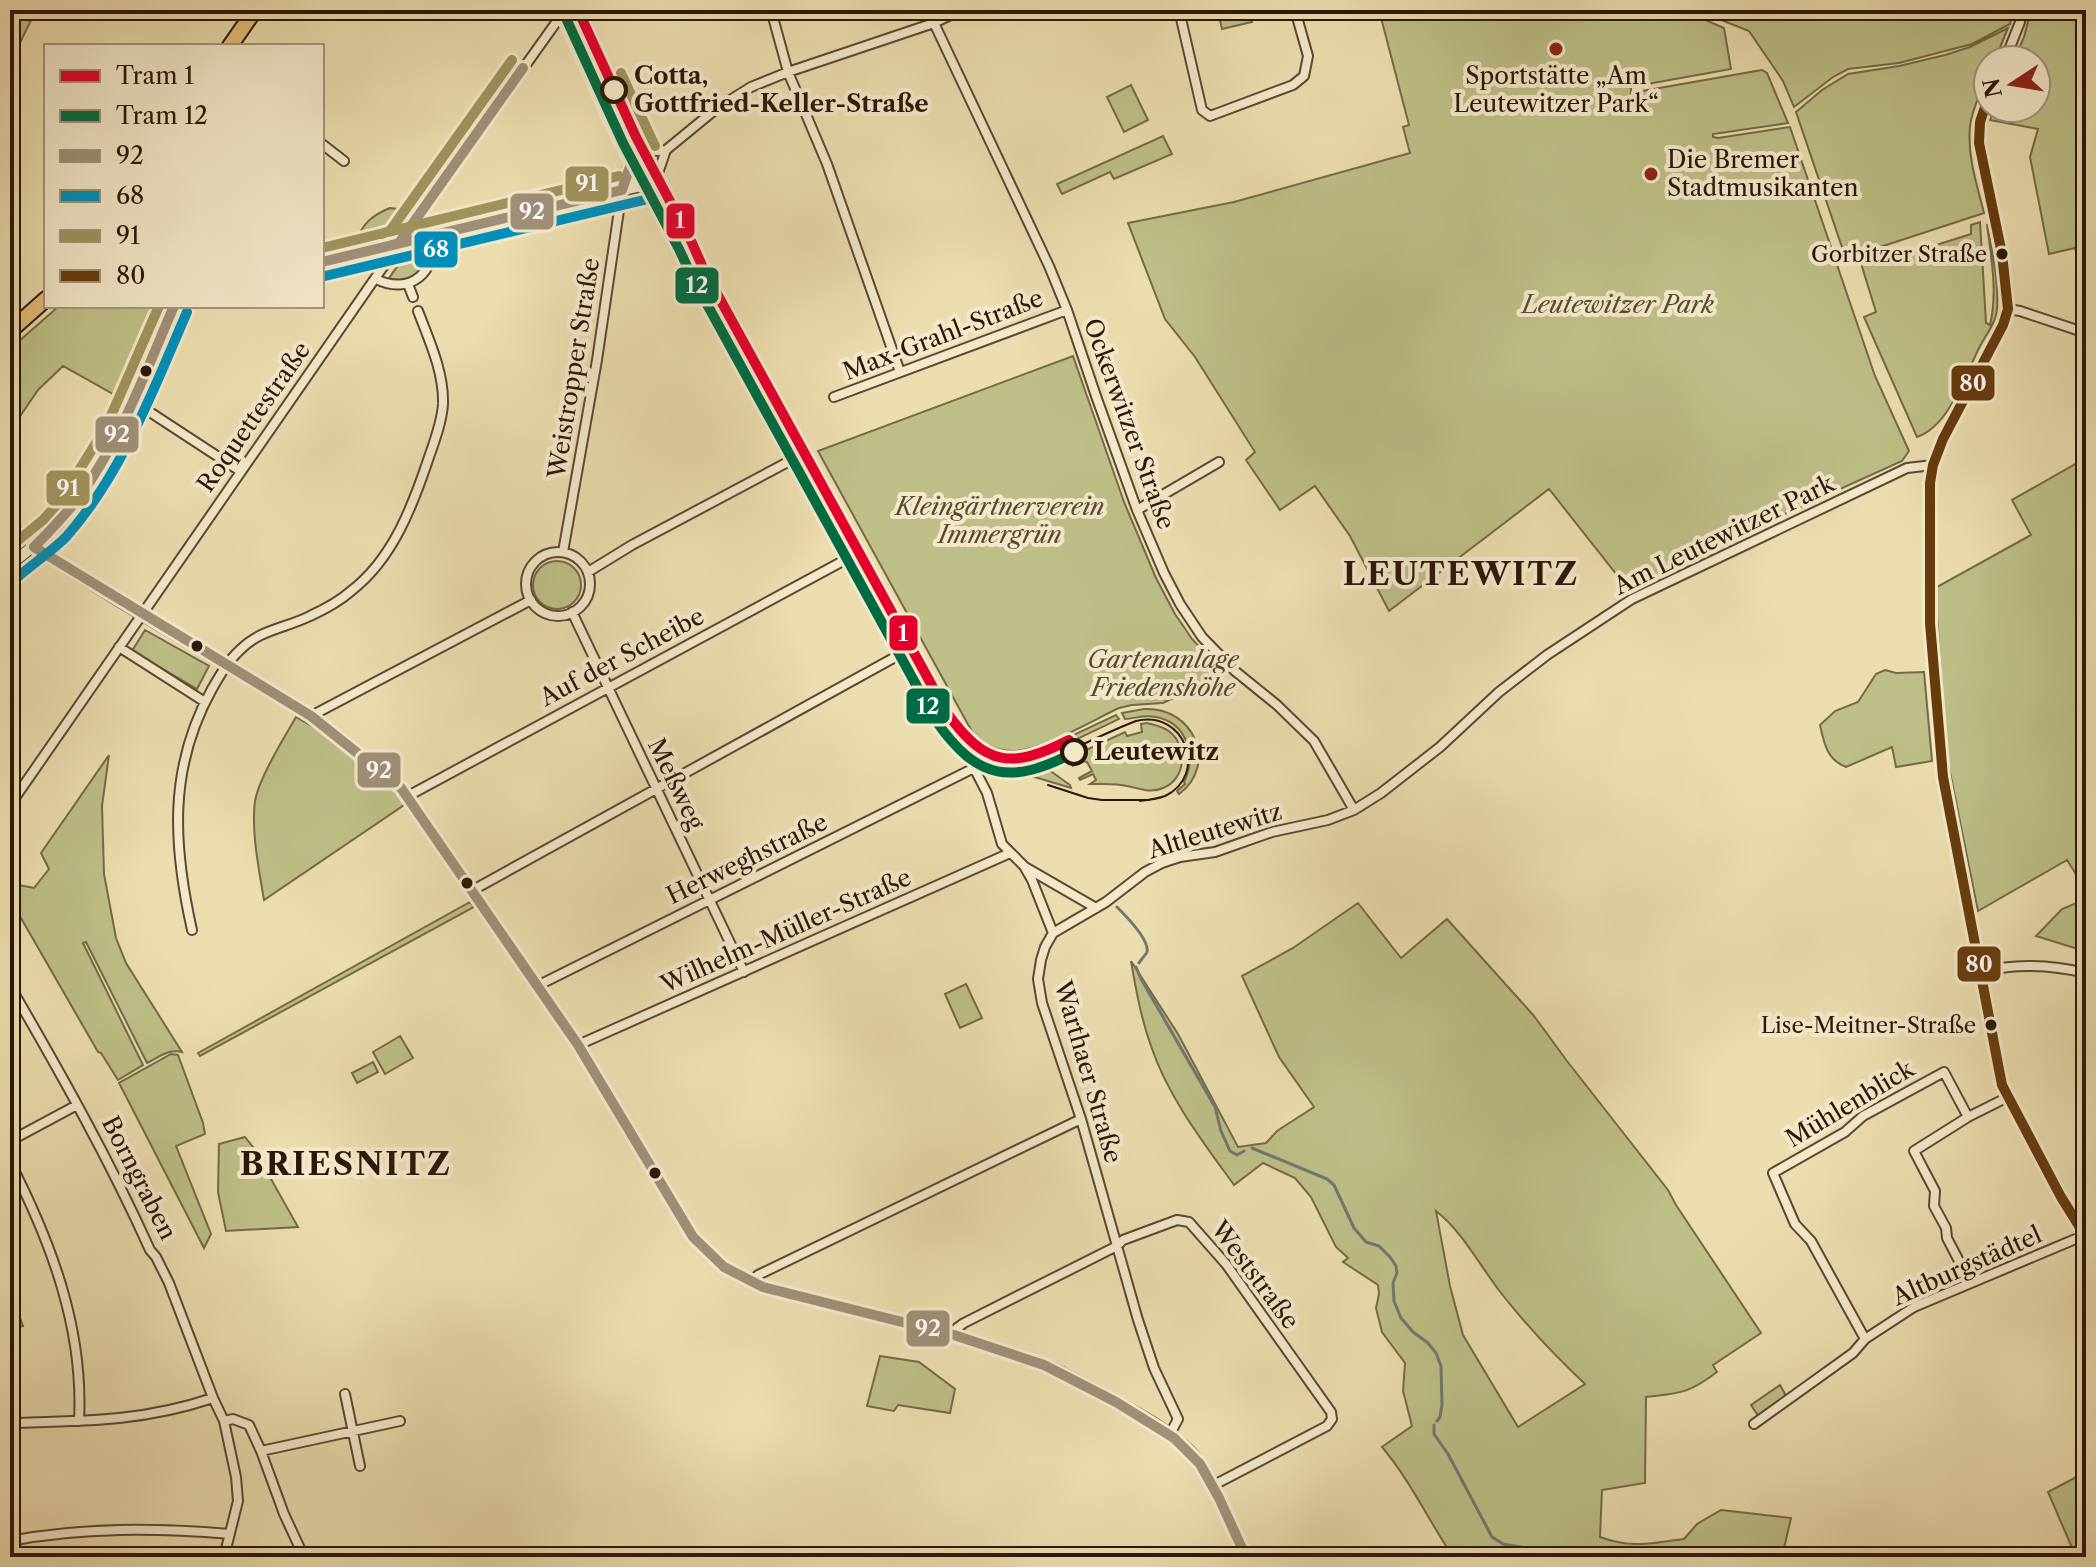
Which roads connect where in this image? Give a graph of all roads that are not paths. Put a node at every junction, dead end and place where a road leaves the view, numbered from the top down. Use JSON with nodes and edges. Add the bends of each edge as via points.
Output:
{"nodes":[{"id":1,"x":255,"y":10,"type":"edge"},
{"id":2,"x":565,"y":10,"type":"edge"},
{"id":3,"x":576,"y":10,"type":"edge"},
{"id":4,"x":771,"y":10,"type":"edge"},
{"id":5,"x":930,"y":10,"type":"edge"},
{"id":6,"x":961,"y":10,"type":"edge"},
{"id":7,"x":1179,"y":10,"type":"edge"},
{"id":8,"x":1295,"y":10,"type":"edge"},
{"id":9,"x":2022,"y":10,"type":"edge"},
{"id":10,"x":934,"y":23,"type":"junction"},
{"id":11,"x":231,"y":44,"type":"edge"},
{"id":12,"x":2011,"y":44,"type":"edge"},
{"id":13,"x":788,"y":72,"type":"junction"},
{"id":14,"x":1980,"y":124,"type":"edge"},
{"id":15,"x":324,"y":146,"type":"edge"},
{"id":16,"x":666,"y":150,"type":"junction"},
{"id":17,"x":642,"y":152,"type":"junction"},
{"id":18,"x":344,"y":161,"type":"dead end"},
{"id":19,"x":656,"y":179,"type":"junction"},
{"id":20,"x":622,"y":190,"type":"junction"},
{"id":21,"x":431,"y":236,"type":"junction"},
{"id":22,"x":399,"y":243,"type":"junction"},
{"id":23,"x":324,"y":262,"type":"edge"},
{"id":24,"x":376,"y":279,"type":"junction"},
{"id":25,"x":408,"y":284,"type":"junction"},
{"id":26,"x":413,"y":297,"type":"dead end"},
{"id":27,"x":44,"y":301,"type":"edge"},
{"id":28,"x":173,"y":308,"type":"edge"},
{"id":29,"x":2008,"y":309,"type":"junction"},
{"id":30,"x":1067,"y":310,"type":"junction"},
{"id":31,"x":418,"y":311,"type":"dead end"},
{"id":32,"x":10,"y":331,"type":"edge"},
{"id":33,"x":2086,"y":333,"type":"edge"},
{"id":34,"x":900,"y":372,"type":"junction"},
{"id":35,"x":834,"y":397,"type":"dead end"},
{"id":36,"x":133,"y":401,"type":"junction"},
{"id":37,"x":801,"y":455,"type":"junction"},
{"id":38,"x":1219,"y":462,"type":"dead end"},
{"id":39,"x":1933,"y":465,"type":"junction"},
{"id":40,"x":240,"y":471,"type":"junction"},
{"id":41,"x":1137,"y":510,"type":"junction"},
{"id":42,"x":10,"y":530,"type":"edge"},
{"id":43,"x":34,"y":547,"type":"junction"},
{"id":44,"x":563,"y":552,"type":"junction"},
{"id":45,"x":856,"y":554,"type":"junction"},
{"id":46,"x":10,"y":565,"type":"edge"},
{"id":47,"x":588,"y":572,"type":"junction"},
{"id":48,"x":531,"y":600,"type":"junction"},
{"id":49,"x":572,"y":612,"type":"junction"},
{"id":50,"x":141,"y":614,"type":"junction"},
{"id":51,"x":119,"y":647,"type":"junction"},
{"id":52,"x":908,"y":650,"type":"junction"},
{"id":53,"x":226,"y":665,"type":"junction"},
{"id":54,"x":608,"y":688,"type":"junction"},
{"id":55,"x":205,"y":702,"type":"junction"},
{"id":56,"x":311,"y":716,"type":"junction"},
{"id":57,"x":974,"y":768,"type":"junction"},
{"id":58,"x":656,"y":790,"type":"junction"},
{"id":59,"x":408,"y":796,"type":"junction"},
{"id":60,"x":10,"y":805,"type":"edge"},
{"id":61,"x":1354,"y":810,"type":"junction"},
{"id":62,"x":1010,"y":853,"type":"junction"},
{"id":63,"x":1024,"y":866,"type":"junction"},
{"id":64,"x":473,"y":890,"type":"junction"},
{"id":65,"x":710,"y":900,"type":"junction"},
{"id":66,"x":1096,"y":908,"type":"junction"},
{"id":67,"x":192,"y":930,"type":"dead end"},
{"id":68,"x":1053,"y":933,"type":"junction"},
{"id":69,"x":744,"y":972,"type":"junction"},
{"id":70,"x":1981,"y":972,"type":"junction"},
{"id":71,"x":2086,"y":973,"type":"edge"},
{"id":72,"x":10,"y":986,"type":"edge"},
{"id":73,"x":537,"y":986,"type":"junction"},
{"id":74,"x":14,"y":1001,"type":"edge"},
{"id":75,"x":578,"y":1045,"type":"junction"},
{"id":76,"x":2008,"y":1097,"type":"junction"},
{"id":77,"x":77,"y":1105,"type":"junction"},
{"id":78,"x":1968,"y":1117,"type":"junction"},
{"id":79,"x":1081,"y":1119,"type":"junction"},
{"id":80,"x":10,"y":1141,"type":"edge"},
{"id":81,"x":10,"y":1162,"type":"edge"},
{"id":82,"x":2085,"y":1236,"type":"edge"},
{"id":83,"x":1117,"y":1246,"type":"junction"},
{"id":84,"x":751,"y":1282,"type":"junction"},
{"id":85,"x":1970,"y":1282,"type":"junction"},
{"id":86,"x":954,"y":1335,"type":"junction"},
{"id":87,"x":1865,"y":1339,"type":"junction"},
{"id":88,"x":345,"y":1394,"type":"dead end"},
{"id":89,"x":213,"y":1398,"type":"junction"},
{"id":90,"x":79,"y":1421,"type":"junction"},
{"id":91,"x":224,"y":1421,"type":"junction"},
{"id":92,"x":400,"y":1421,"type":"dead end"},
{"id":93,"x":10,"y":1423,"type":"edge"},
{"id":94,"x":1754,"y":1424,"type":"dead end"},
{"id":95,"x":353,"y":1431,"type":"junction"},
{"id":96,"x":1170,"y":1434,"type":"junction"},
{"id":97,"x":261,"y":1451,"type":"junction"},
{"id":98,"x":360,"y":1466,"type":"dead end"},
{"id":99,"x":1212,"y":1486,"type":"junction"},
{"id":100,"x":230,"y":1534,"type":"junction"},
{"id":101,"x":10,"y":1541,"type":"edge"},
{"id":102,"x":224,"y":1557,"type":"edge"},
{"id":103,"x":304,"y":1557,"type":"edge"},
{"id":104,"x":1246,"y":1557,"type":"edge"}],
"edges":[{"from":1,"to":11,"type":"main road"},
{"from":2,"to":22,"type":"street","name":"Roquettestraße"},
{"from":3,"to":17,"type":"street"},
{"from":4,"to":13,"type":"street"},
{"from":5,"to":10,"type":"street","name":"Ockerwitzer Straße"},
{"from":6,"to":10,"type":"street"},
{"from":7,"to":8,"type":"street","via":[[1202,110],[1210,116],[1304,76],[1308,56]]},
{"from":9,"to":12,"type":"street"},
{"from":10,"to":13,"type":"street"},
{"from":10,"to":30,"type":"street","name":"Ockerwitzer Straße"},
{"from":13,"to":16,"type":"street","via":[[716,109]]},
{"from":13,"to":34,"type":"street","via":[[827,164]]},
{"from":14,"to":29,"type":"street"},
{"from":15,"to":18,"type":"street"},
{"from":16,"to":17,"type":"street"},
{"from":16,"to":19,"type":"street"},
{"from":17,"to":19,"type":"street"},
{"from":17,"to":20,"type":"street","via":[[628,169]]},
{"from":19,"to":20,"type":"street"},
{"from":19,"to":37,"type":"street"},
{"from":20,"to":21,"type":"street"},
{"from":20,"to":44,"type":"street","name":"Weistropper Straße"},
{"from":21,"to":22,"type":"street"},
{"from":21,"to":25,"type":"street","via":[[430,264]]},
{"from":22,"to":23,"type":"street"},
{"from":22,"to":24,"type":"street","name":"Roquettestraße"},
{"from":24,"to":25,"type":"street","via":[[391,286]]},
{"from":24,"to":40,"type":"street","name":"Roquettestraße"},
{"from":25,"to":26,"type":"street"},
{"from":27,"to":32,"type":"main road"},
{"from":28,"to":36,"type":"street"},
{"from":29,"to":33,"type":"street"},
{"from":29,"to":39,"type":"street"},
{"from":30,"to":34,"type":"street","name":"Max-Grahl-Straße"},
{"from":30,"to":41,"type":"street","name":"Ockerwitzer Straße"},
{"from":31,"to":53,"type":"street","via":[[438,370],[443,406],[415,500],[398,533],[351,591],[310,616],[254,637]]},
{"from":34,"to":35,"type":"street","name":"Max-Grahl-Straße"},
{"from":36,"to":40,"type":"street"},
{"from":36,"to":43,"type":"street","via":[[71,509]]},
{"from":37,"to":45,"type":"street"},
{"from":37,"to":47,"type":"street"},
{"from":38,"to":41,"type":"street"},
{"from":39,"to":61,"type":"street","name":"Am Leutewitzer Park","via":[[1907,468],[1632,599],[1547,655],[1440,747]]},
{"from":39,"to":70,"type":"street","via":[[1929,594],[1939,745]]},
{"from":40,"to":50,"type":"street","name":"Roquettestraße"},
{"from":41,"to":61,"type":"street","name":"Ockerwitzer Straße","via":[[1164,573],[1202,637],[1314,741]]},
{"from":42,"to":43,"type":"street"},
{"from":43,"to":46,"type":"street"},
{"from":43,"to":50,"type":"street"},
{"from":44,"to":47,"type":"street"},
{"from":44,"to":48,"type":"street","via":[[541,556],[532,565],[527,576]]},
{"from":45,"to":52,"type":"street"},
{"from":45,"to":54,"type":"street","name":"Auf der Scheibe"},
{"from":47,"to":49,"type":"street","via":[[584,603]]},
{"from":48,"to":49,"type":"street","via":[[547,614]]},
{"from":48,"to":56,"type":"street"},
{"from":49,"to":54,"type":"street","name":"Meßweg"},
{"from":50,"to":51,"type":"street","name":"Roquettestraße"},
{"from":50,"to":53,"type":"street"},
{"from":51,"to":55,"type":"street"},
{"from":51,"to":60,"type":"street","name":"Roquettestraße"},
{"from":52,"to":57,"type":"street"},
{"from":52,"to":58,"type":"street"},
{"from":53,"to":55,"type":"street"},
{"from":53,"to":56,"type":"street"},
{"from":54,"to":58,"type":"street","name":"Meßweg"},
{"from":54,"to":59,"type":"street","name":"Auf der Scheibe"},
{"from":55,"to":67,"type":"street","via":[[180,776],[179,856]]},
{"from":56,"to":59,"type":"street"},
{"from":57,"to":62,"type":"street"},
{"from":57,"to":65,"type":"street","name":"Herweghstraße"},
{"from":58,"to":64,"type":"street"},
{"from":58,"to":65,"type":"street","name":"Meßweg"},
{"from":59,"to":64,"type":"street"},
{"from":61,"to":66,"type":"street","name":"Altleutewitz","via":[[1162,863]]},
{"from":62,"to":63,"type":"street"},
{"from":62,"to":69,"type":"street","name":"Wilhelm-Müller-Straße"},
{"from":63,"to":66,"type":"street"},
{"from":63,"to":68,"type":"street"},
{"from":64,"to":73,"type":"street"},
{"from":65,"to":69,"type":"street","name":"Meßweg"},
{"from":65,"to":73,"type":"street","name":"Herweghstraße"},
{"from":66,"to":68,"type":"street","name":"Altleutewitz"},
{"from":68,"to":79,"type":"street","name":"Warthaer Straße","via":[[1038,979]]},
{"from":69,"to":75,"type":"street","name":"Wilhelm-Müller-Straße"},
{"from":70,"to":71,"type":"street","via":[[2038,967]]},
{"from":70,"to":76,"type":"street"},
{"from":72,"to":74,"type":"street","name":"Borngraben"},
{"from":73,"to":75,"type":"street"},
{"from":74,"to":77,"type":"street","name":"Borngraben"},
{"from":75,"to":84,"type":"street","via":[[693,1237],[724,1267]]},
{"from":76,"to":78,"type":"street"},
{"from":76,"to":82,"type":"street"},
{"from":77,"to":80,"type":"street"},
{"from":77,"to":89,"type":"street","name":"Borngraben","via":[[169,1283]]},
{"from":78,"to":85,"type":"street","via":[[1914,1151]]},
{"from":78,"to":87,"type":"street","name":"Mühlenblick","via":[[1944,1072],[1773,1173],[1795,1224],[1811,1241]]},
{"from":79,"to":83,"type":"street","name":"Warthaer Straße"},
{"from":79,"to":84,"type":"street"},
{"from":81,"to":90,"type":"street","via":[[59,1274],[78,1371]]},
{"from":82,"to":85,"type":"street","name":"Altburgstädtel"},
{"from":83,"to":86,"type":"street","name":"Weststraße","via":[[964,1323]]},
{"from":83,"to":96,"type":"street","name":"Warthaer Straße","via":[[1154,1368],[1178,1419]]},
{"from":83,"to":99,"type":"street","name":"Weststraße","via":[[1177,1220],[1189,1222],[1226,1264],[1331,1412],[1327,1426]]},
{"from":84,"to":86,"type":"street"},
{"from":85,"to":87,"type":"street","name":"Altburgstädtel","via":[[1914,1307]]},
{"from":86,"to":96,"type":"street","via":[[1062,1373]]},
{"from":87,"to":94,"type":"street","name":"Altburgstädtel"},
{"from":88,"to":95,"type":"street"},
{"from":89,"to":90,"type":"street","via":[[132,1418]]},
{"from":89,"to":91,"type":"street","name":"Borngraben"},
{"from":90,"to":93,"type":"street"},
{"from":91,"to":97,"type":"street","via":[[249,1425]]},
{"from":91,"to":100,"type":"street","name":"Borngraben","via":[[238,1501]]},
{"from":92,"to":95,"type":"street"},
{"from":95,"to":97,"type":"street"},
{"from":95,"to":98,"type":"street"},
{"from":96,"to":99,"type":"street","via":[[1195,1458]]},
{"from":97,"to":103,"type":"street"},
{"from":99,"to":104,"type":"street"},
{"from":100,"to":101,"type":"street","via":[[121,1529]]},
{"from":100,"to":102,"type":"street","name":"Borngraben"}]}
